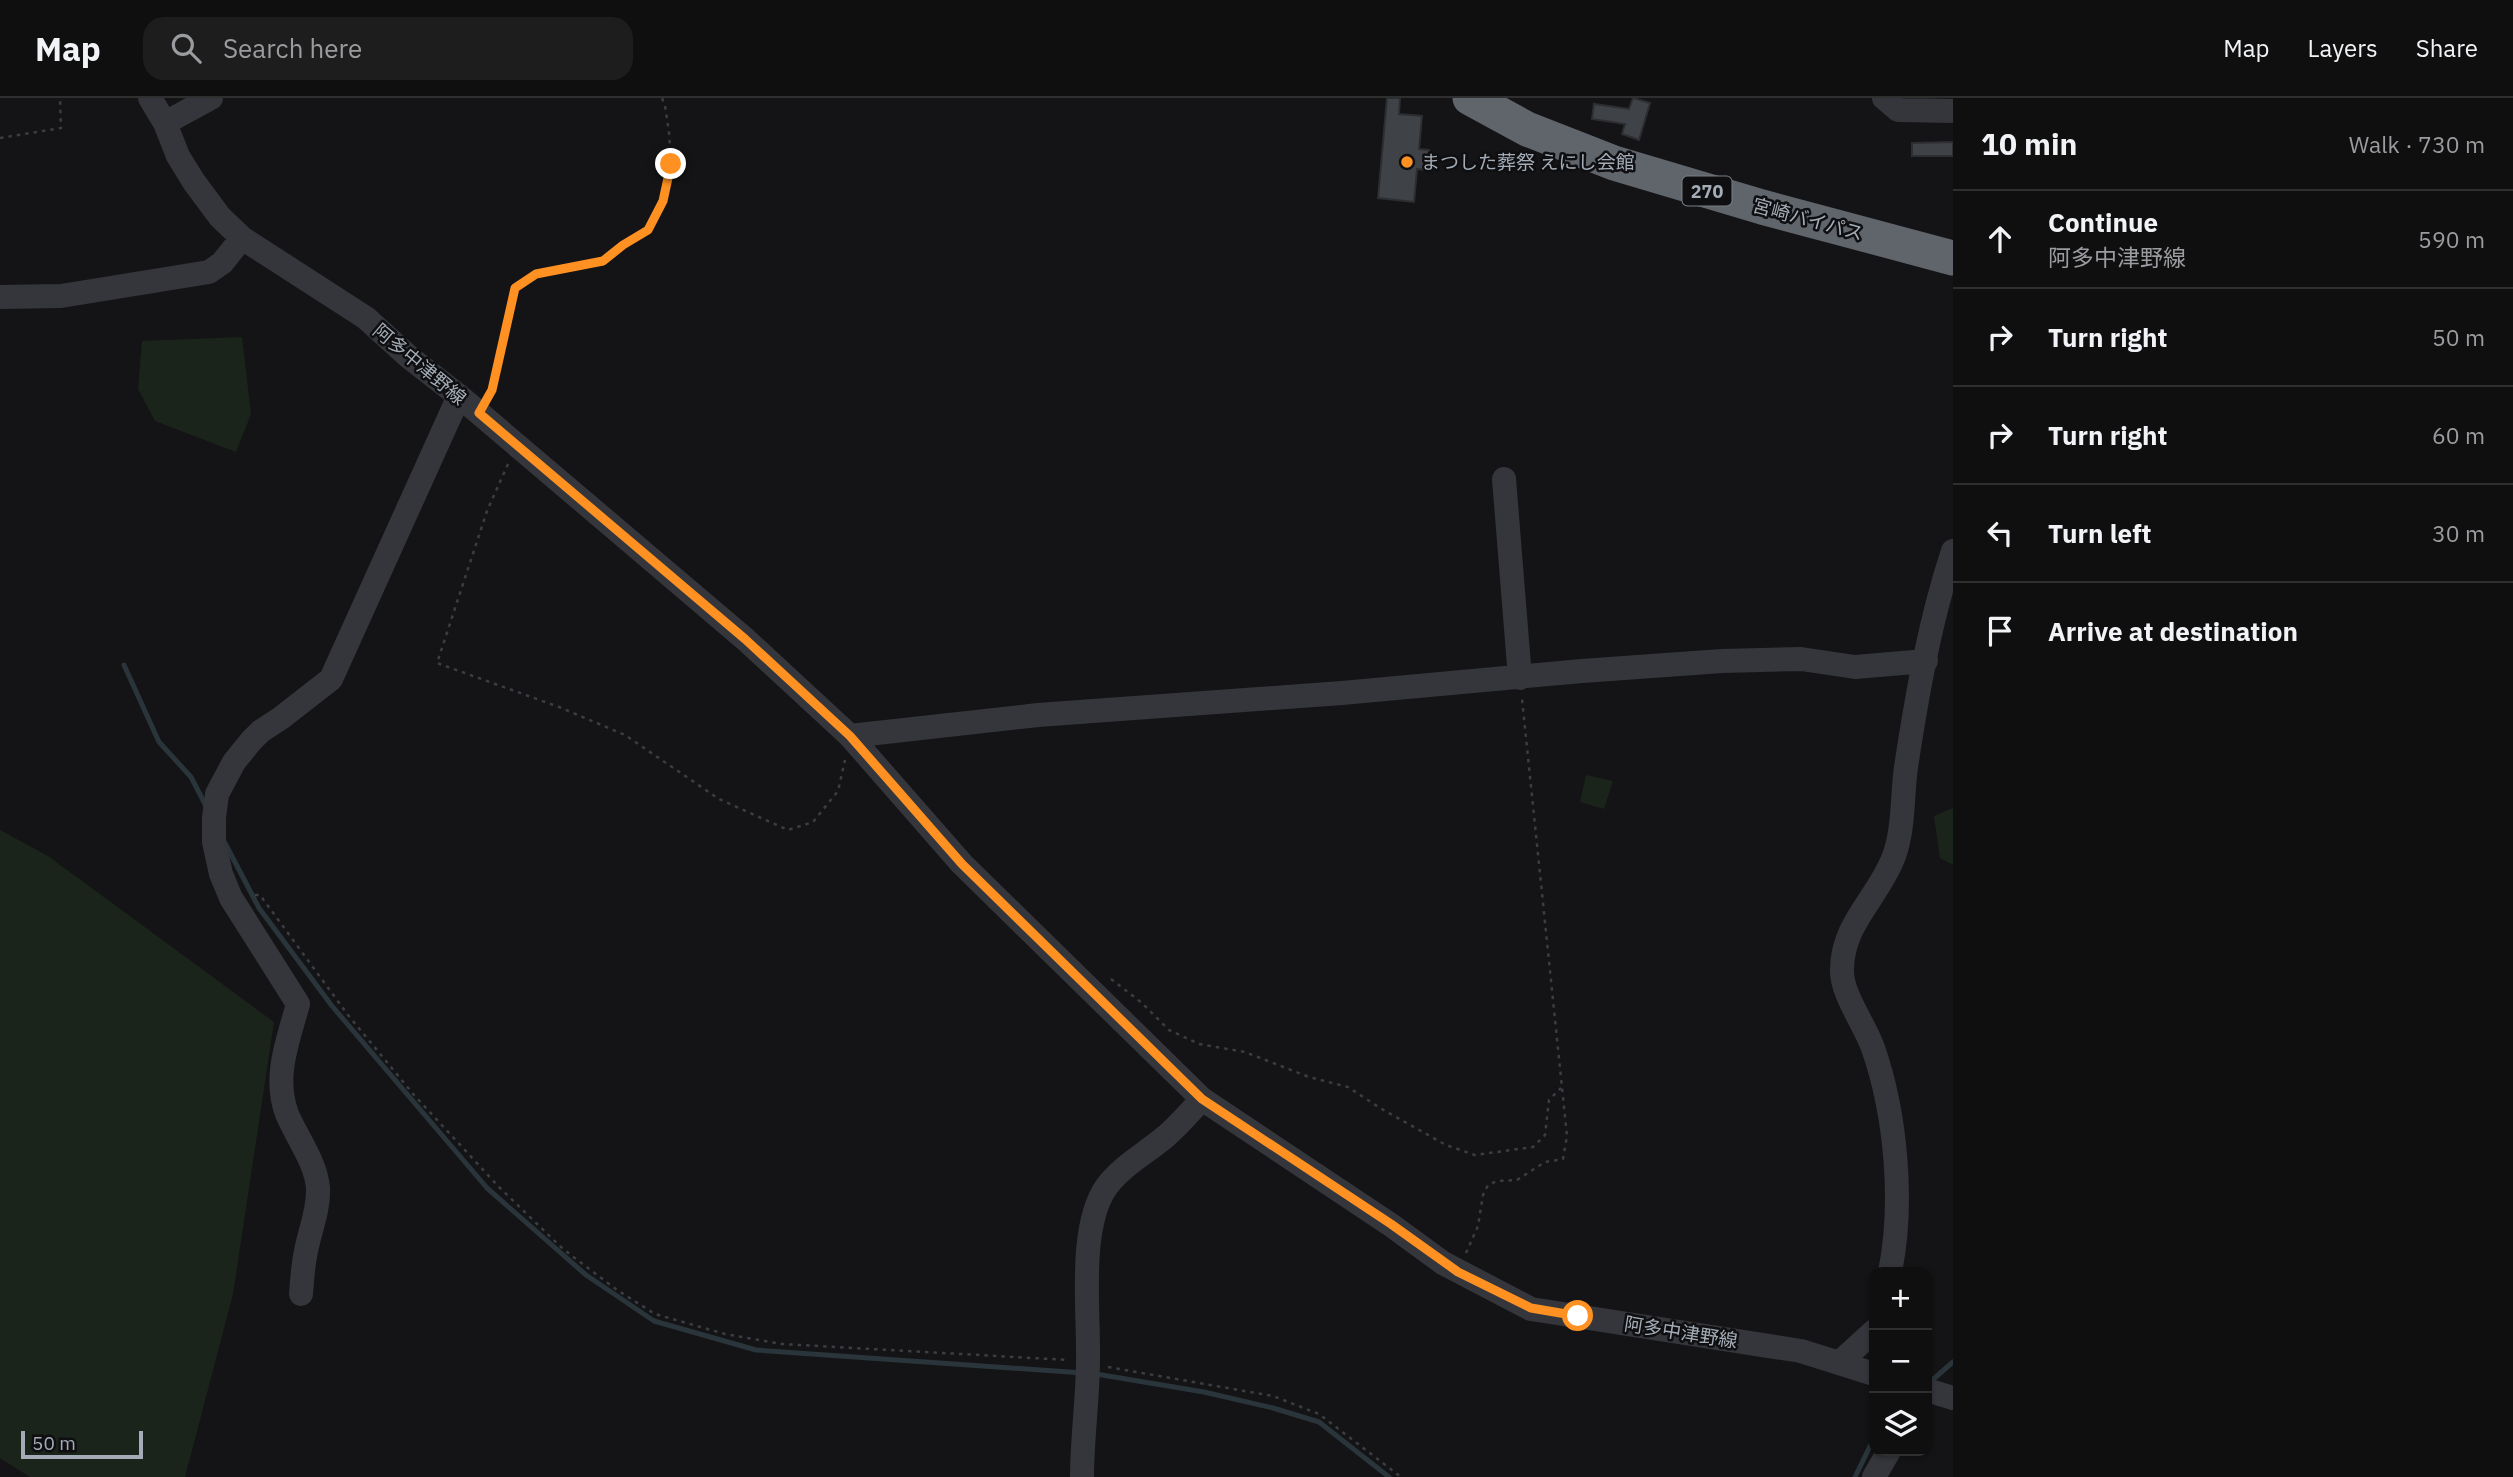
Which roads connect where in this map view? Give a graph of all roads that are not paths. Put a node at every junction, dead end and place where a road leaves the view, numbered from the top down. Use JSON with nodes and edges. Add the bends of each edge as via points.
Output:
{"nodes":[{"id":1,"x":150,"y":98,"type":"edge"},
{"id":2,"x":211,"y":98,"type":"edge"},
{"id":3,"x":1470,"y":98,"type":"edge"},
{"id":4,"x":1884,"y":98,"type":"edge"},
{"id":5,"x":1953,"y":111,"type":"edge"},
{"id":6,"x":165,"y":123,"type":"junction"},
{"id":7,"x":242,"y":238,"type":"junction"},
{"id":8,"x":1953,"y":258,"type":"edge"},
{"id":9,"x":0,"y":297,"type":"edge"},
{"id":10,"x":459,"y":396,"type":"junction"},
{"id":11,"x":1504,"y":480,"type":"dead end"},
{"id":12,"x":1953,"y":551,"type":"edge"},
{"id":13,"x":1926,"y":661,"type":"junction"},
{"id":14,"x":1520,"y":678,"type":"junction"},
{"id":15,"x":850,"y":736,"type":"junction"},
{"id":16,"x":1202,"y":1099,"type":"junction"},
{"id":17,"x":1890,"y":1267,"type":"edge"},
{"id":18,"x":301,"y":1294,"type":"dead end"},
{"id":19,"x":1869,"y":1336,"type":"edge"},
{"id":20,"x":1839,"y":1363,"type":"junction"},
{"id":21,"x":1869,"y":1372,"type":"edge"},
{"id":22,"x":1932,"y":1392,"type":"edge"},
{"id":23,"x":1953,"y":1398,"type":"edge"},
{"id":24,"x":1886,"y":1456,"type":"edge"},
{"id":25,"x":1082,"y":1477,"type":"edge"},
{"id":26,"x":1874,"y":1477,"type":"edge"}],
"edges":[{"from":1,"to":6,"type":"street","name":"阿多中津野線"},
{"from":2,"to":6,"type":"street"},
{"from":3,"to":8,"type":"highway","name":"宮崎バイパス","number":"270","via":[[1527,130],[1615,163]]},
{"from":4,"to":5,"type":"street","via":[[1898,110]]},
{"from":6,"to":7,"type":"street","name":"阿多中津野線","via":[[194,182]]},
{"from":7,"to":9,"type":"street","via":[[209,272],[61,296]]},
{"from":7,"to":10,"type":"street","name":"阿多中津野線","via":[[366,318]]},
{"from":10,"to":15,"type":"street","name":"阿多中津野線","via":[[745,639]]},
{"from":10,"to":18,"type":"street","via":[[331,679],[261,731],[234,762],[217,794],[214,842],[221,874],[231,898],[298,1004],[286,1041],[281,1086],[287,1114],[318,1185]]},
{"from":11,"to":14,"type":"street"},
{"from":12,"to":13,"type":"street","via":[[1938,595]]},
{"from":13,"to":14,"type":"street","via":[[1855,667],[1801,659],[1722,661]]},
{"from":13,"to":17,"type":"street","via":[[1894,856],[1853,925],[1843,955],[1844,982],[1874,1050],[1888,1106],[1896,1185]]},
{"from":14,"to":15,"type":"street","via":[[1038,715]]},
{"from":15,"to":16,"type":"street","name":"阿多中津野線","via":[[962,864]]},
{"from":16,"to":20,"type":"street","name":"阿多中津野線","via":[[1458,1272],[1531,1308],[1801,1351]]},
{"from":16,"to":25,"type":"street","via":[[1166,1136],[1120,1172],[1094,1214]]},
{"from":19,"to":20,"type":"street"},
{"from":20,"to":21,"type":"street","name":"阿多中津野線"},
{"from":22,"to":23,"type":"street"},
{"from":24,"to":26,"type":"street"}]}
